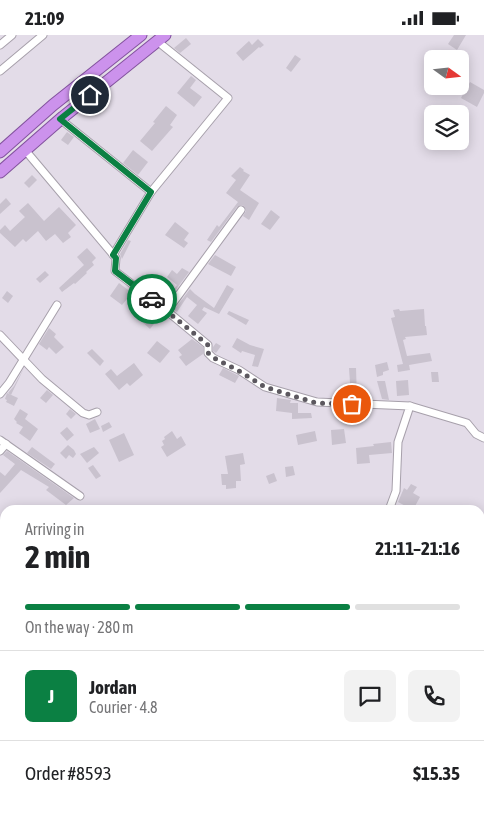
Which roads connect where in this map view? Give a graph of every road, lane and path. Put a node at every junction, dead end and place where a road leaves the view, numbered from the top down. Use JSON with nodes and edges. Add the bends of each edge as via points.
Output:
{"nodes":[{"id":1,"x":12,"y":35,"type":"edge"},
{"id":2,"x":43,"y":35,"type":"edge"},
{"id":3,"x":142,"y":35,"type":"edge"},
{"id":4,"x":162,"y":38,"type":"edge"},
{"id":5,"x":0,"y":45,"type":"edge"},
{"id":6,"x":0,"y":71,"type":"edge"},
{"id":7,"x":60,"y":119,"type":"junction"},
{"id":8,"x":25,"y":150,"type":"junction"},
{"id":9,"x":0,"y":153,"type":"edge"},
{"id":10,"x":0,"y":172,"type":"edge"},
{"id":11,"x":151,"y":192,"type":"junction"},
{"id":12,"x":241,"y":210,"type":"dead end"},
{"id":13,"x":113,"y":255,"type":"junction"},
{"id":14,"x":57,"y":305,"type":"dead end"},
{"id":15,"x":167,"y":311,"type":"junction"},
{"id":16,"x":0,"y":335,"type":"edge"},
{"id":17,"x":23,"y":359,"type":"junction"},
{"id":18,"x":0,"y":394,"type":"edge"},
{"id":19,"x":410,"y":406,"type":"junction"},
{"id":20,"x":97,"y":412,"type":"dead end"},
{"id":21,"x":484,"y":438,"type":"edge"},
{"id":22,"x":3,"y":442,"type":"edge"},
{"id":23,"x":0,"y":451,"type":"edge"},
{"id":24,"x":80,"y":495,"type":"dead end"},
{"id":25,"x":391,"y":505,"type":"edge"}],
"edges":[{"from":1,"to":5,"type":"street"},
{"from":2,"to":6,"type":"street"},
{"from":3,"to":9,"type":"highway","via":[[53,105]]},
{"from":4,"to":7,"type":"highway"},
{"from":4,"to":11,"type":"street","via":[[228,98]]},
{"from":7,"to":8,"type":"highway"},
{"from":7,"to":11,"type":"street"},
{"from":8,"to":10,"type":"highway"},
{"from":8,"to":13,"type":"street"},
{"from":11,"to":13,"type":"street"},
{"from":12,"to":15,"type":"street"},
{"from":13,"to":15,"type":"street","via":[[116,258],[115,271]]},
{"from":14,"to":17,"type":"street"},
{"from":15,"to":19,"type":"street","via":[[208,345],[208,353],[214,358],[265,387],[316,403]]},
{"from":16,"to":17,"type":"street"},
{"from":17,"to":18,"type":"street"},
{"from":17,"to":20,"type":"street","via":[[83,413]]},
{"from":19,"to":21,"type":"street","via":[[467,423]]},
{"from":19,"to":25,"type":"street","via":[[398,442],[396,491]]},
{"from":22,"to":23,"type":"street"},
{"from":22,"to":24,"type":"street"}]}
